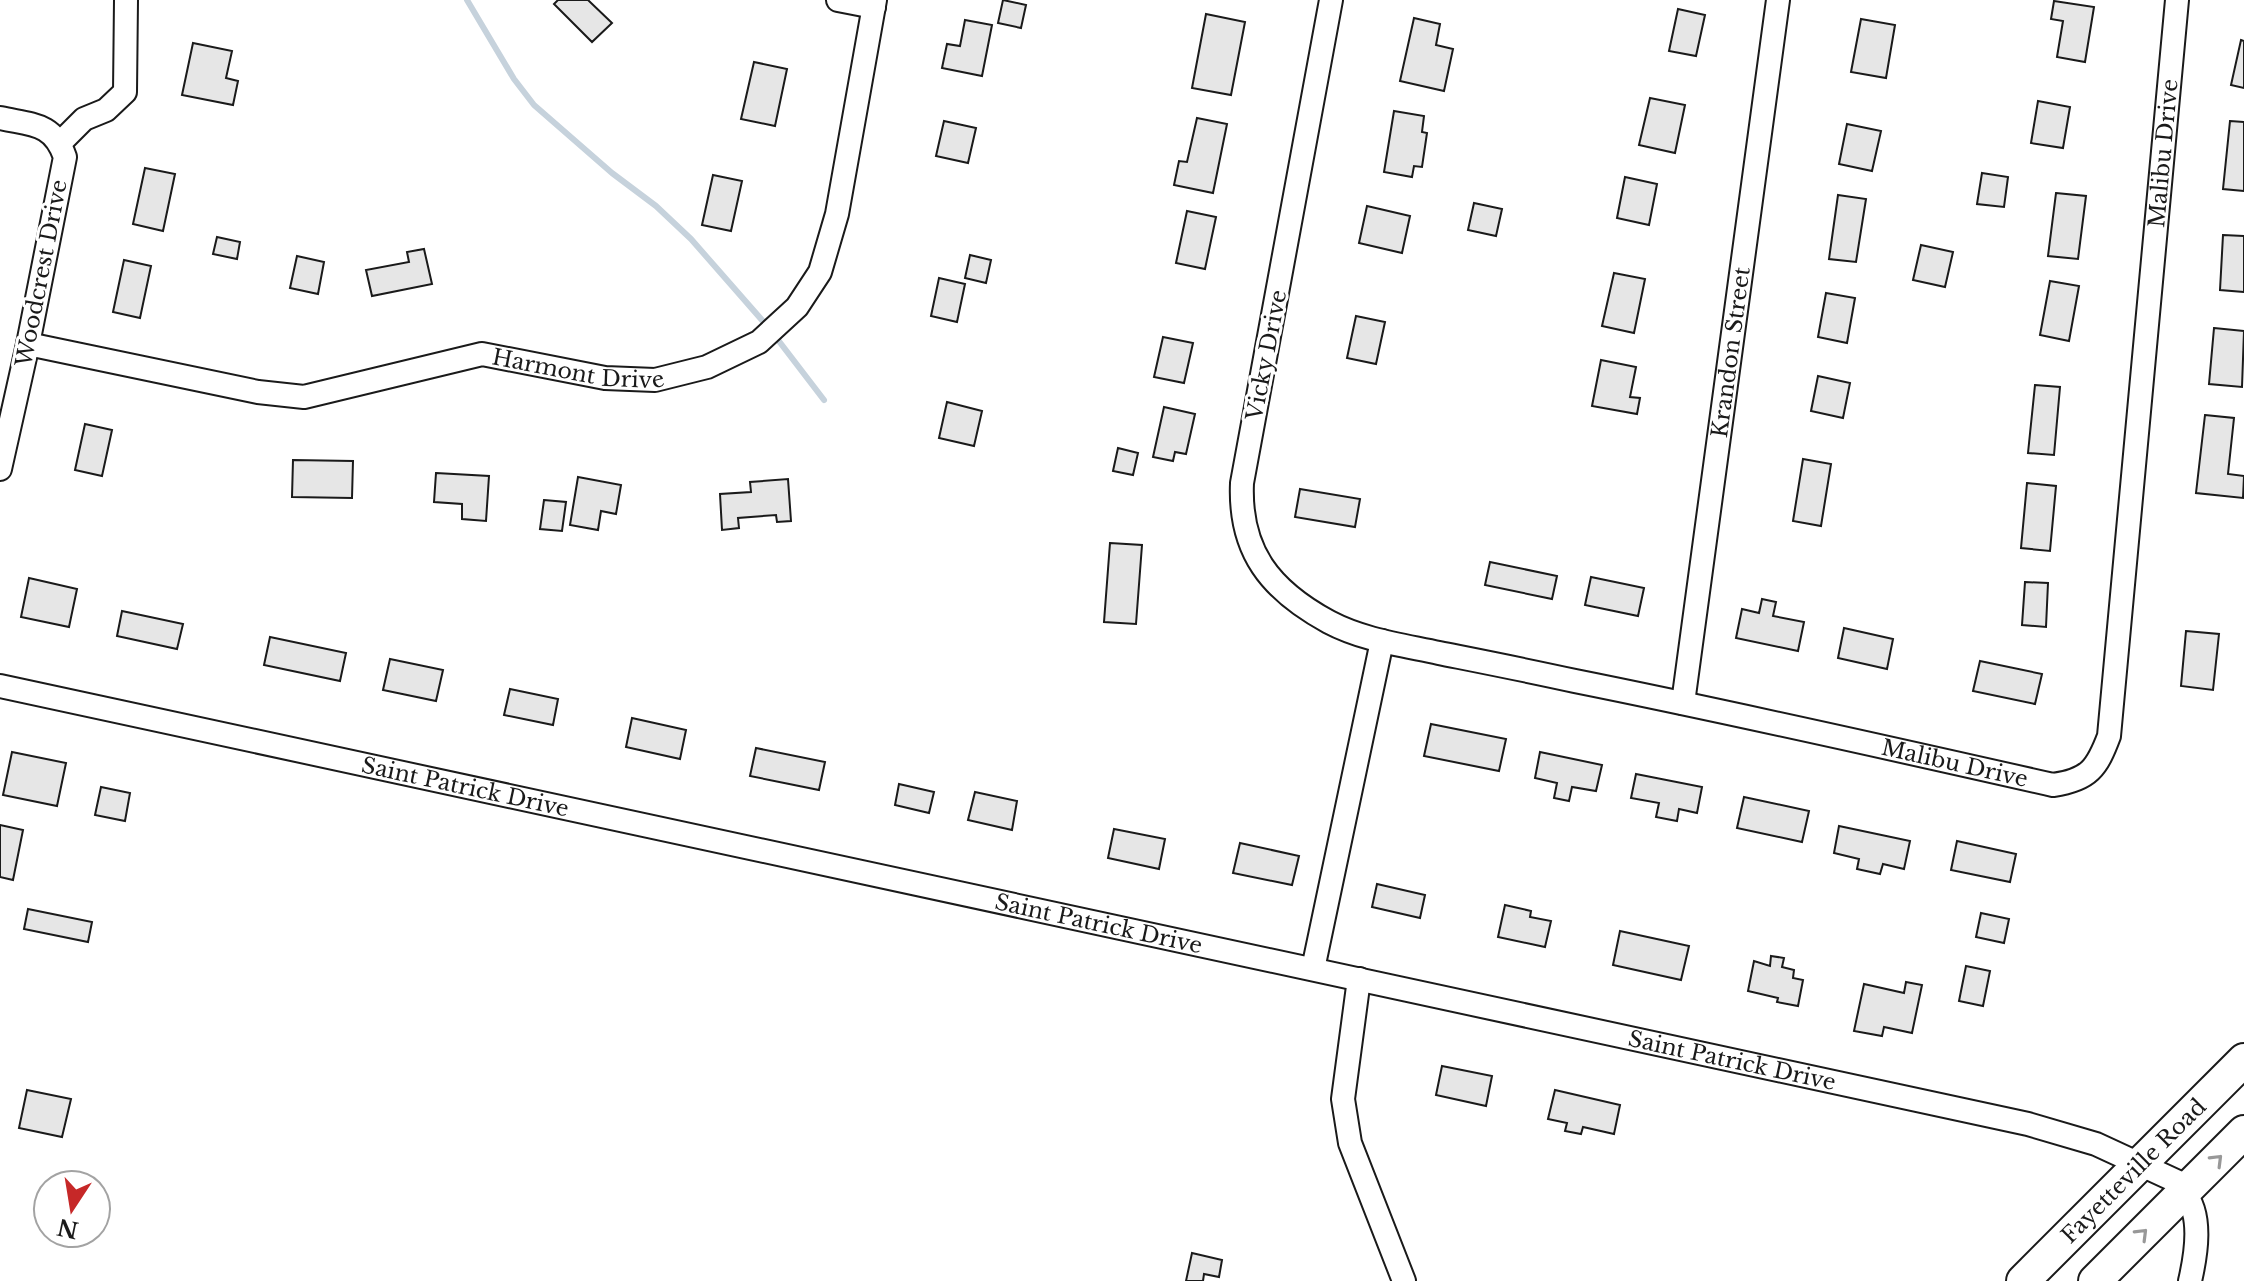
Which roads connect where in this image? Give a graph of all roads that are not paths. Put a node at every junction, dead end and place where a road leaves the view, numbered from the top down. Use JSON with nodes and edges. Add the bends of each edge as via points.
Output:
{"nodes":[{"id":1,"x":126,"y":0,"type":"edge"},
{"id":2,"x":838,"y":0,"type":"edge"},
{"id":3,"x":1331,"y":0,"type":"edge"},
{"id":4,"x":1778,"y":0,"type":"edge"},
{"id":5,"x":2177,"y":0,"type":"edge"},
{"id":6,"x":875,"y":3,"type":"edge"},
{"id":7,"x":0,"y":118,"type":"edge"},
{"id":8,"x":54,"y":136,"type":"junction"},
{"id":9,"x":28,"y":344,"type":"junction"},
{"id":10,"x":0,"y":469,"type":"edge"},
{"id":11,"x":1382,"y":641,"type":"junction"},
{"id":12,"x":0,"y":686,"type":"edge"},
{"id":13,"x":1683,"y":703,"type":"junction"},
{"id":14,"x":1313,"y":969,"type":"junction"},
{"id":15,"x":1359,"y":979,"type":"junction"},
{"id":16,"x":2244,"y":1060,"type":"edge"},
{"id":17,"x":2244,"y":1132,"type":"edge"},
{"id":18,"x":2141,"y":1165,"type":"junction"},
{"id":19,"x":2186,"y":1190,"type":"junction"},
{"id":20,"x":1404,"y":1281,"type":"edge"},
{"id":21,"x":2023,"y":1281,"type":"edge"},
{"id":22,"x":2095,"y":1281,"type":"edge"},
{"id":23,"x":2190,"y":1281,"type":"edge"}],
"edges":[{"from":1,"to":8,"type":"street","via":[[125,92],[106,110]]},
{"from":2,"to":6,"type":"street"},
{"from":3,"to":11,"type":"street","name":"Vicky Drive","via":[[1241,503],[1248,542],[1271,578],[1329,622]]},
{"from":4,"to":13,"type":"street","name":"Krandon Street"},
{"from":5,"to":13,"type":"street","name":"Malibu Drive","via":[[2109,736],[2092,771],[2072,783],[2053,785]]},
{"from":6,"to":9,"type":"street","name":"Harmont Drive","via":[[837,214],[820,272],[797,307],[759,342],[707,367],[655,380],[605,378],[482,354],[304,397]]},
{"from":7,"to":8,"type":"street"},
{"from":8,"to":9,"type":"street","name":"Woodcrest Drive","via":[[65,157]]},
{"from":9,"to":10,"type":"street","name":"Woodcrest Drive"},
{"from":11,"to":13,"type":"street","name":"Malibu Drive"},
{"from":11,"to":14,"type":"street"},
{"from":12,"to":14,"type":"street","name":"Saint Patrick Drive"},
{"from":14,"to":15,"type":"street","name":"Saint Patrick Drive"},
{"from":15,"to":18,"type":"street","name":"Saint Patrick Drive","via":[[2028,1124],[2096,1144]]},
{"from":15,"to":20,"type":"street","via":[[1343,1099],[1350,1143]]},
{"from":16,"to":18,"type":"highway","name":"Fayetteville Road"},
{"from":19,"to":17,"type":"highway","one_way":true},
{"from":18,"to":19,"type":"street","name":"Saint Patrick Drive"},
{"from":18,"to":21,"type":"highway","name":"Fayetteville Road"},
{"from":22,"to":19,"type":"highway","one_way":true},
{"from":19,"to":23,"type":"street","via":[[2195,1220]]}]}
